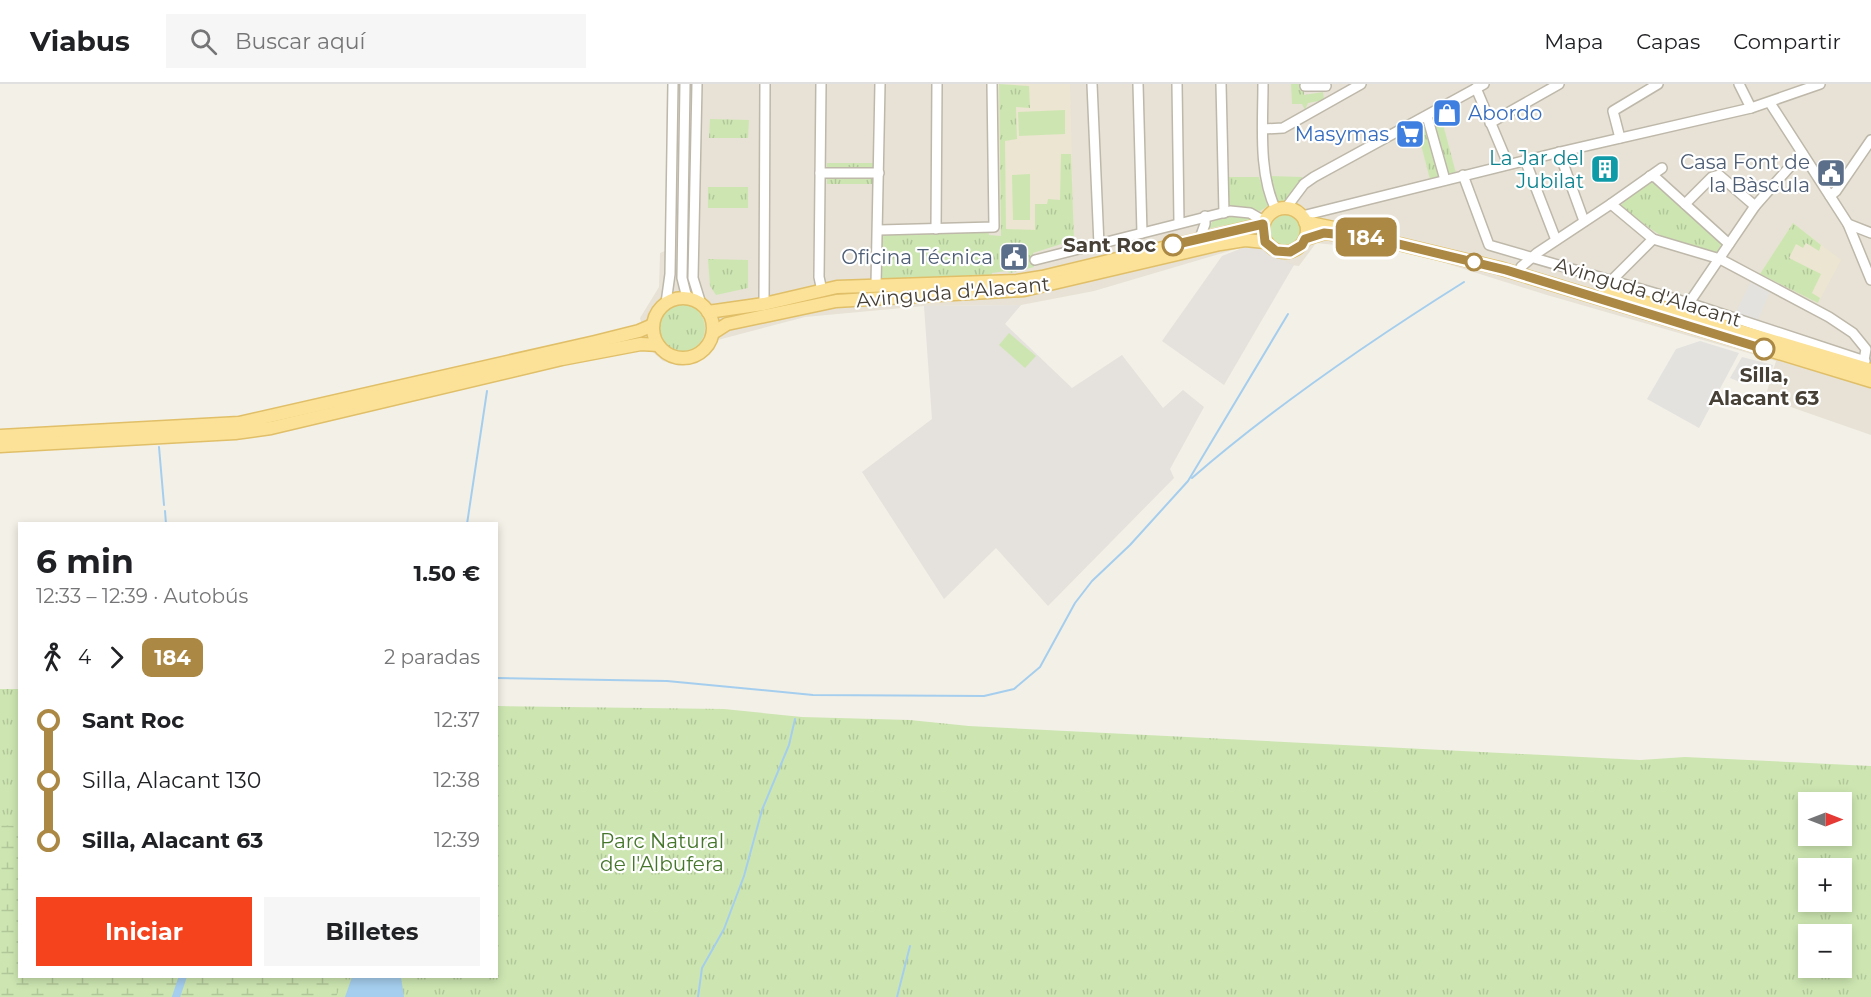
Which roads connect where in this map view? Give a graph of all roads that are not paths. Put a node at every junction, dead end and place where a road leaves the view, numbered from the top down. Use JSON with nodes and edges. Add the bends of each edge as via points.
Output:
{"nodes":[{"id":1,"x":673,"y":84,"type":"edge"},
{"id":2,"x":685,"y":84,"type":"edge"},
{"id":3,"x":697,"y":84,"type":"edge"},
{"id":4,"x":765,"y":84,"type":"edge"},
{"id":5,"x":821,"y":84,"type":"edge"},
{"id":6,"x":880,"y":84,"type":"edge"},
{"id":7,"x":937,"y":84,"type":"edge"},
{"id":8,"x":992,"y":84,"type":"edge"},
{"id":9,"x":1092,"y":84,"type":"edge"},
{"id":10,"x":1138,"y":84,"type":"edge"},
{"id":11,"x":1177,"y":84,"type":"edge"},
{"id":12,"x":1221,"y":84,"type":"edge"},
{"id":13,"x":1263,"y":84,"type":"edge"},
{"id":14,"x":1361,"y":84,"type":"edge"},
{"id":15,"x":1462,"y":84,"type":"edge"},
{"id":16,"x":1559,"y":84,"type":"edge"},
{"id":17,"x":1658,"y":84,"type":"edge"},
{"id":18,"x":1739,"y":84,"type":"edge"},
{"id":19,"x":1820,"y":84,"type":"edge"},
{"id":20,"x":1325,"y":85,"type":"edge"},
{"id":21,"x":1305,"y":86,"type":"dead end"},
{"id":22,"x":1477,"y":88,"type":"edge"},
{"id":23,"x":1331,"y":100,"type":"junction"},
{"id":24,"x":1770,"y":103,"type":"junction"},
{"id":25,"x":1751,"y":108,"type":"junction"},
{"id":26,"x":1427,"y":116,"type":"junction"},
{"id":27,"x":1490,"y":123,"type":"junction"},
{"id":28,"x":1263,"y":129,"type":"junction"},
{"id":29,"x":1620,"y":138,"type":"junction"},
{"id":30,"x":1869,"y":146,"type":"edge"},
{"id":31,"x":1558,"y":152,"type":"junction"},
{"id":32,"x":1802,"y":153,"type":"junction"},
{"id":33,"x":1525,"y":160,"type":"junction"},
{"id":34,"x":1508,"y":164,"type":"junction"},
{"id":35,"x":1662,"y":168,"type":"dead end"},
{"id":36,"x":820,"y":173,"type":"junction"},
{"id":37,"x":879,"y":173,"type":"junction"},
{"id":38,"x":1463,"y":175,"type":"junction"},
{"id":39,"x":1650,"y":176,"type":"junction"},
{"id":40,"x":1445,"y":180,"type":"junction"},
{"id":41,"x":1830,"y":195,"type":"junction"},
{"id":42,"x":1611,"y":204,"type":"junction"},
{"id":43,"x":1685,"y":204,"type":"junction"},
{"id":44,"x":1755,"y":206,"type":"junction"},
{"id":45,"x":1281,"y":209,"type":"junction"},
{"id":46,"x":1224,"y":213,"type":"junction"},
{"id":47,"x":1205,"y":216,"type":"junction"},
{"id":48,"x":1304,"y":219,"type":"junction"},
{"id":49,"x":1584,"y":221,"type":"junction"},
{"id":50,"x":1179,"y":222,"type":"junction"},
{"id":51,"x":1264,"y":223,"type":"junction"},
{"id":52,"x":1848,"y":224,"type":"junction"},
{"id":53,"x":936,"y":229,"type":"junction"},
{"id":54,"x":879,"y":230,"type":"junction"},
{"id":55,"x":1142,"y":233,"type":"junction"},
{"id":56,"x":1871,"y":233,"type":"edge"},
{"id":57,"x":1200,"y":238,"type":"junction"},
{"id":58,"x":1305,"y":239,"type":"junction"},
{"id":59,"x":1653,"y":239,"type":"junction"},
{"id":60,"x":1556,"y":240,"type":"junction"},
{"id":61,"x":1265,"y":242,"type":"junction"},
{"id":62,"x":1099,"y":244,"type":"junction"},
{"id":63,"x":1729,"y":244,"type":"junction"},
{"id":64,"x":1533,"y":257,"type":"junction"},
{"id":65,"x":1720,"y":259,"type":"junction"},
{"id":66,"x":1035,"y":260,"type":"dead end"},
{"id":67,"x":1521,"y":267,"type":"junction"},
{"id":68,"x":1871,"y":280,"type":"edge"},
{"id":69,"x":1610,"y":282,"type":"junction"},
{"id":70,"x":876,"y":285,"type":"junction"},
{"id":71,"x":822,"y":291,"type":"junction"},
{"id":72,"x":666,"y":303,"type":"junction"},
{"id":73,"x":1689,"y":303,"type":"junction"},
{"id":74,"x":764,"y":304,"type":"junction"},
{"id":75,"x":700,"y":305,"type":"junction"},
{"id":76,"x":653,"y":325,"type":"junction"},
{"id":77,"x":713,"y":333,"type":"junction"},
{"id":78,"x":658,"y":345,"type":"junction"},
{"id":79,"x":1866,"y":367,"type":"edge"},
{"id":80,"x":1871,"y":381,"type":"edge"},
{"id":81,"x":0,"y":436,"type":"edge"},
{"id":82,"x":0,"y":446,"type":"edge"}],
"edges":[{"from":1,"to":72,"type":"street","via":[[670,274]]},
{"from":2,"to":75,"type":"street","via":[[682,278],[683,287]]},
{"from":3,"to":75,"type":"street","via":[[693,278]]},
{"from":4,"to":74,"type":"street"},
{"from":5,"to":36,"type":"street"},
{"from":6,"to":37,"type":"street"},
{"from":7,"to":53,"type":"street"},
{"from":8,"to":53,"type":"street","via":[[996,224]]},
{"from":9,"to":62,"type":"street"},
{"from":10,"to":55,"type":"street"},
{"from":11,"to":50,"type":"street"},
{"from":12,"to":46,"type":"street"},
{"from":13,"to":28,"type":"street"},
{"from":14,"to":23,"type":"street"},
{"from":15,"to":22,"type":"street"},
{"from":16,"to":27,"type":"street"},
{"from":17,"to":29,"type":"street","via":[[1613,111]]},
{"from":18,"to":25,"type":"street"},
{"from":19,"to":24,"type":"street"},
{"from":20,"to":21,"type":"street"},
{"from":20,"to":23,"type":"street"},
{"from":22,"to":26,"type":"street"},
{"from":22,"to":27,"type":"street"},
{"from":23,"to":28,"type":"street","via":[[1283,128]]},
{"from":24,"to":25,"type":"street"},
{"from":24,"to":32,"type":"street"},
{"from":25,"to":29,"type":"street"},
{"from":26,"to":40,"type":"street"},
{"from":26,"to":45,"type":"street","via":[[1314,177]]},
{"from":27,"to":34,"type":"street"},
{"from":28,"to":45,"type":"street","via":[[1269,197]]},
{"from":29,"to":31,"type":"street"},
{"from":30,"to":41,"type":"street"},
{"from":31,"to":33,"type":"street"},
{"from":31,"to":49,"type":"street"},
{"from":32,"to":41,"type":"street"},
{"from":32,"to":44,"type":"street"},
{"from":33,"to":34,"type":"street"},
{"from":33,"to":60,"type":"street"},
{"from":34,"to":38,"type":"street"},
{"from":35,"to":39,"type":"street"},
{"from":36,"to":37,"type":"street"},
{"from":36,"to":71,"type":"street"},
{"from":37,"to":54,"type":"street"},
{"from":38,"to":40,"type":"street"},
{"from":38,"to":64,"type":"street","name":"Avinguda d'Alacant","via":[[1489,245]]},
{"from":39,"to":42,"type":"street"},
{"from":39,"to":43,"type":"street"},
{"from":40,"to":48,"type":"street"},
{"from":41,"to":52,"type":"street"},
{"from":42,"to":49,"type":"street"},
{"from":42,"to":59,"type":"street"},
{"from":43,"to":44,"type":"street","via":[[1712,177],[1719,176]]},
{"from":43,"to":63,"type":"street"},
{"from":44,"to":63,"type":"street"},
{"from":45,"to":48,"type":"main road"},
{"from":45,"to":51,"type":"main road"},
{"from":46,"to":47,"type":"street","name":"Avinguda d'Alacant"},
{"from":46,"to":51,"type":"street","name":"Avinguda d'Alacant","via":[[1250,213]]},
{"from":47,"to":50,"type":"street","name":"Avinguda d'Alacant"},
{"from":47,"to":57,"type":"street"},
{"from":48,"to":58,"type":"main road"},
{"from":48,"to":67,"type":"main road","name":"Avinguda d'Alacant","via":[[1324,227],[1383,233]]},
{"from":49,"to":60,"type":"street"},
{"from":50,"to":55,"type":"street","name":"Avinguda d'Alacant"},
{"from":51,"to":57,"type":"main road","name":"Avinguda d'Alacant"},
{"from":51,"to":61,"type":"main road"},
{"from":52,"to":56,"type":"street"},
{"from":52,"to":68,"type":"street"},
{"from":53,"to":54,"type":"street"},
{"from":54,"to":70,"type":"street"},
{"from":55,"to":62,"type":"street","name":"Avinguda d'Alacant"},
{"from":57,"to":70,"type":"main road","name":"Avinguda d'Alacant","via":[[1042,277]]},
{"from":58,"to":61,"type":"main road","via":[[1296,250],[1283,253]]},
{"from":58,"to":80,"type":"main road","name":"Avinguda d'Alacant","via":[[1324,233],[1374,238],[1499,268]]},
{"from":59,"to":65,"type":"street"},
{"from":59,"to":69,"type":"street"},
{"from":60,"to":64,"type":"street"},
{"from":61,"to":77,"type":"main road","name":"Avinguda d'Alacant","via":[[1220,244],[1024,290],[836,301],[727,324]]},
{"from":62,"to":66,"type":"street","name":"Avinguda d'Alacant"},
{"from":63,"to":65,"type":"street"},
{"from":64,"to":67,"type":"street"},
{"from":64,"to":69,"type":"street","name":"Avinguda d'Alacant"},
{"from":65,"to":73,"type":"street"},
{"from":65,"to":79,"type":"street","via":[[1853,333],[1866,349]]},
{"from":67,"to":79,"type":"main road","name":"Avinguda d'Alacant"},
{"from":69,"to":73,"type":"street","name":"Avinguda d'Alacant"},
{"from":70,"to":71,"type":"main road","name":"Avinguda d'Alacant"},
{"from":71,"to":74,"type":"main road","name":"Avinguda d'Alacant"},
{"from":72,"to":75,"type":"main road","via":[[682,298]]},
{"from":72,"to":76,"type":"main road"},
{"from":73,"to":79,"type":"street","name":"Avinguda d'Alacant"},
{"from":74,"to":75,"type":"main road","name":"Avinguda d'Alacant"},
{"from":75,"to":77,"type":"main road"},
{"from":76,"to":78,"type":"main road"},
{"from":76,"to":81,"type":"main road","via":[[595,342],[239,423]]},
{"from":77,"to":78,"type":"main road","via":[[709,343],[694,356],[674,357]]},
{"from":78,"to":82,"type":"main road","via":[[641,344],[562,359],[271,428]]}]}
